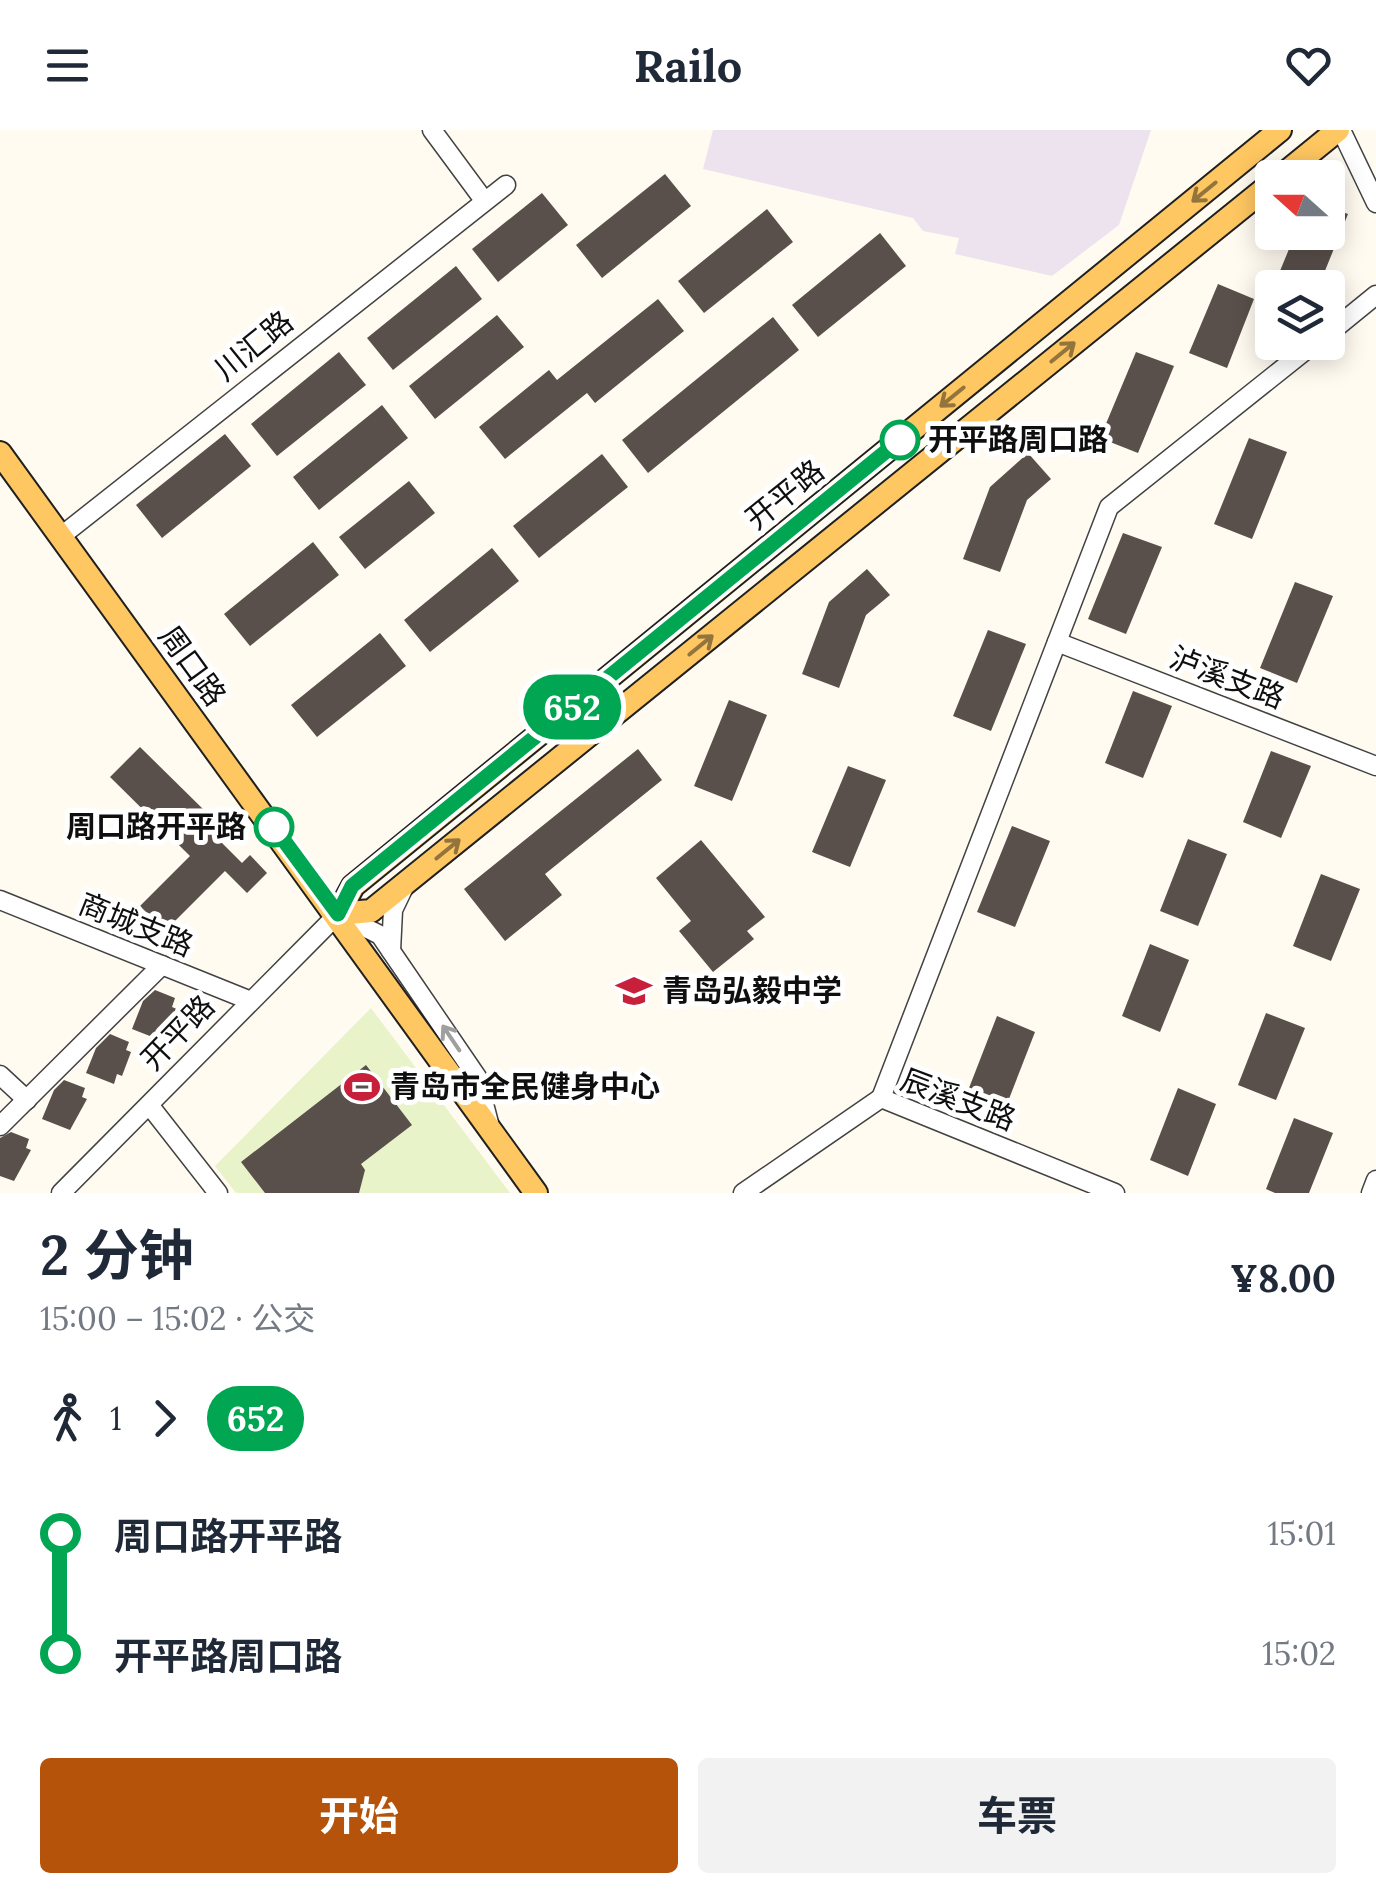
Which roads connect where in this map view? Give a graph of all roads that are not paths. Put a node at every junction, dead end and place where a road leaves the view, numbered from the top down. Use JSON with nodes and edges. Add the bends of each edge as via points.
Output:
{"nodes":[{"id":1,"x":432,"y":130,"type":"edge"},
{"id":2,"x":1280,"y":130,"type":"edge"},
{"id":3,"x":1339,"y":130,"type":"edge"},
{"id":4,"x":1302,"y":160,"type":"edge"},
{"id":5,"x":506,"y":185,"type":"dead end"},
{"id":6,"x":1255,"y":197,"type":"edge"},
{"id":7,"x":483,"y":199,"type":"junction"},
{"id":8,"x":1376,"y":203,"type":"edge"},
{"id":9,"x":1376,"y":295,"type":"edge"},
{"id":10,"x":1345,"y":320,"type":"edge"},
{"id":11,"x":1294,"y":360,"type":"edge"},
{"id":12,"x":0,"y":453,"type":"edge"},
{"id":13,"x":60,"y":537,"type":"junction"},
{"id":14,"x":1058,"y":642,"type":"junction"},
{"id":15,"x":1376,"y":766,"type":"edge"},
{"id":16,"x":405,"y":884,"type":"junction"},
{"id":17,"x":0,"y":900,"type":"edge"},
{"id":18,"x":338,"y":914,"type":"junction"},
{"id":19,"x":391,"y":951,"type":"junction"},
{"id":20,"x":162,"y":966,"type":"junction"},
{"id":21,"x":251,"y":1002,"type":"junction"},
{"id":22,"x":0,"y":1075,"type":"edge"},
{"id":23,"x":881,"y":1098,"type":"junction"},
{"id":24,"x":27,"y":1100,"type":"junction"},
{"id":25,"x":150,"y":1106,"type":"junction"},
{"id":26,"x":0,"y":1126,"type":"edge"},
{"id":27,"x":490,"y":1126,"type":"junction"},
{"id":28,"x":1376,"y":1180,"type":"edge"},
{"id":29,"x":61,"y":1193,"type":"edge"},
{"id":30,"x":218,"y":1193,"type":"edge"},
{"id":31,"x":536,"y":1193,"type":"edge"},
{"id":32,"x":743,"y":1193,"type":"edge"},
{"id":33,"x":1115,"y":1193,"type":"edge"},
{"id":34,"x":1371,"y":1193,"type":"edge"}],
"edges":[{"from":1,"to":7,"type":"street"},
{"from":2,"to":18,"type":"main road","name":"开平路","one_way":true,"via":[[352,886]]},
{"from":3,"to":4,"type":"main road"},
{"from":3,"to":8,"type":"street"},
{"from":5,"to":7,"type":"street","name":"川汇路"},
{"from":16,"to":6,"type":"main road","name":"开平路","one_way":true},
{"from":7,"to":13,"type":"street","name":"川汇路"},
{"from":9,"to":10,"type":"street"},
{"from":11,"to":14,"type":"street","via":[[1110,508]]},
{"from":12,"to":13,"type":"main road","name":"周口路"},
{"from":13,"to":18,"type":"main road","name":"周口路"},
{"from":14,"to":15,"type":"street","name":"泸溪支路"},
{"from":14,"to":23,"type":"street"},
{"from":16,"to":18,"type":"main road","name":"开平路","via":[[372,911]]},
{"from":16,"to":19,"type":"street","via":[[393,910]]},
{"from":17,"to":20,"type":"street","name":"商城支路"},
{"from":18,"to":19,"type":"street","name":"周口路","via":[[380,935]]},
{"from":18,"to":21,"type":"street","name":"开平路"},
{"from":18,"to":27,"type":"main road","name":"周口路"},
{"from":27,"to":19,"type":"street","name":"周口路","one_way":true,"via":[[478,1077]]},
{"from":20,"to":21,"type":"street","name":"商城支路"},
{"from":20,"to":24,"type":"street"},
{"from":21,"to":25,"type":"street","name":"开平路"},
{"from":22,"to":24,"type":"street"},
{"from":23,"to":32,"type":"street","name":"辰溪支路"},
{"from":23,"to":33,"type":"street","name":"辰溪支路"},
{"from":24,"to":26,"type":"street"},
{"from":25,"to":29,"type":"street","name":"开平路"},
{"from":25,"to":30,"type":"street"},
{"from":27,"to":31,"type":"main road","name":"周口路"},
{"from":28,"to":34,"type":"street"}]}
